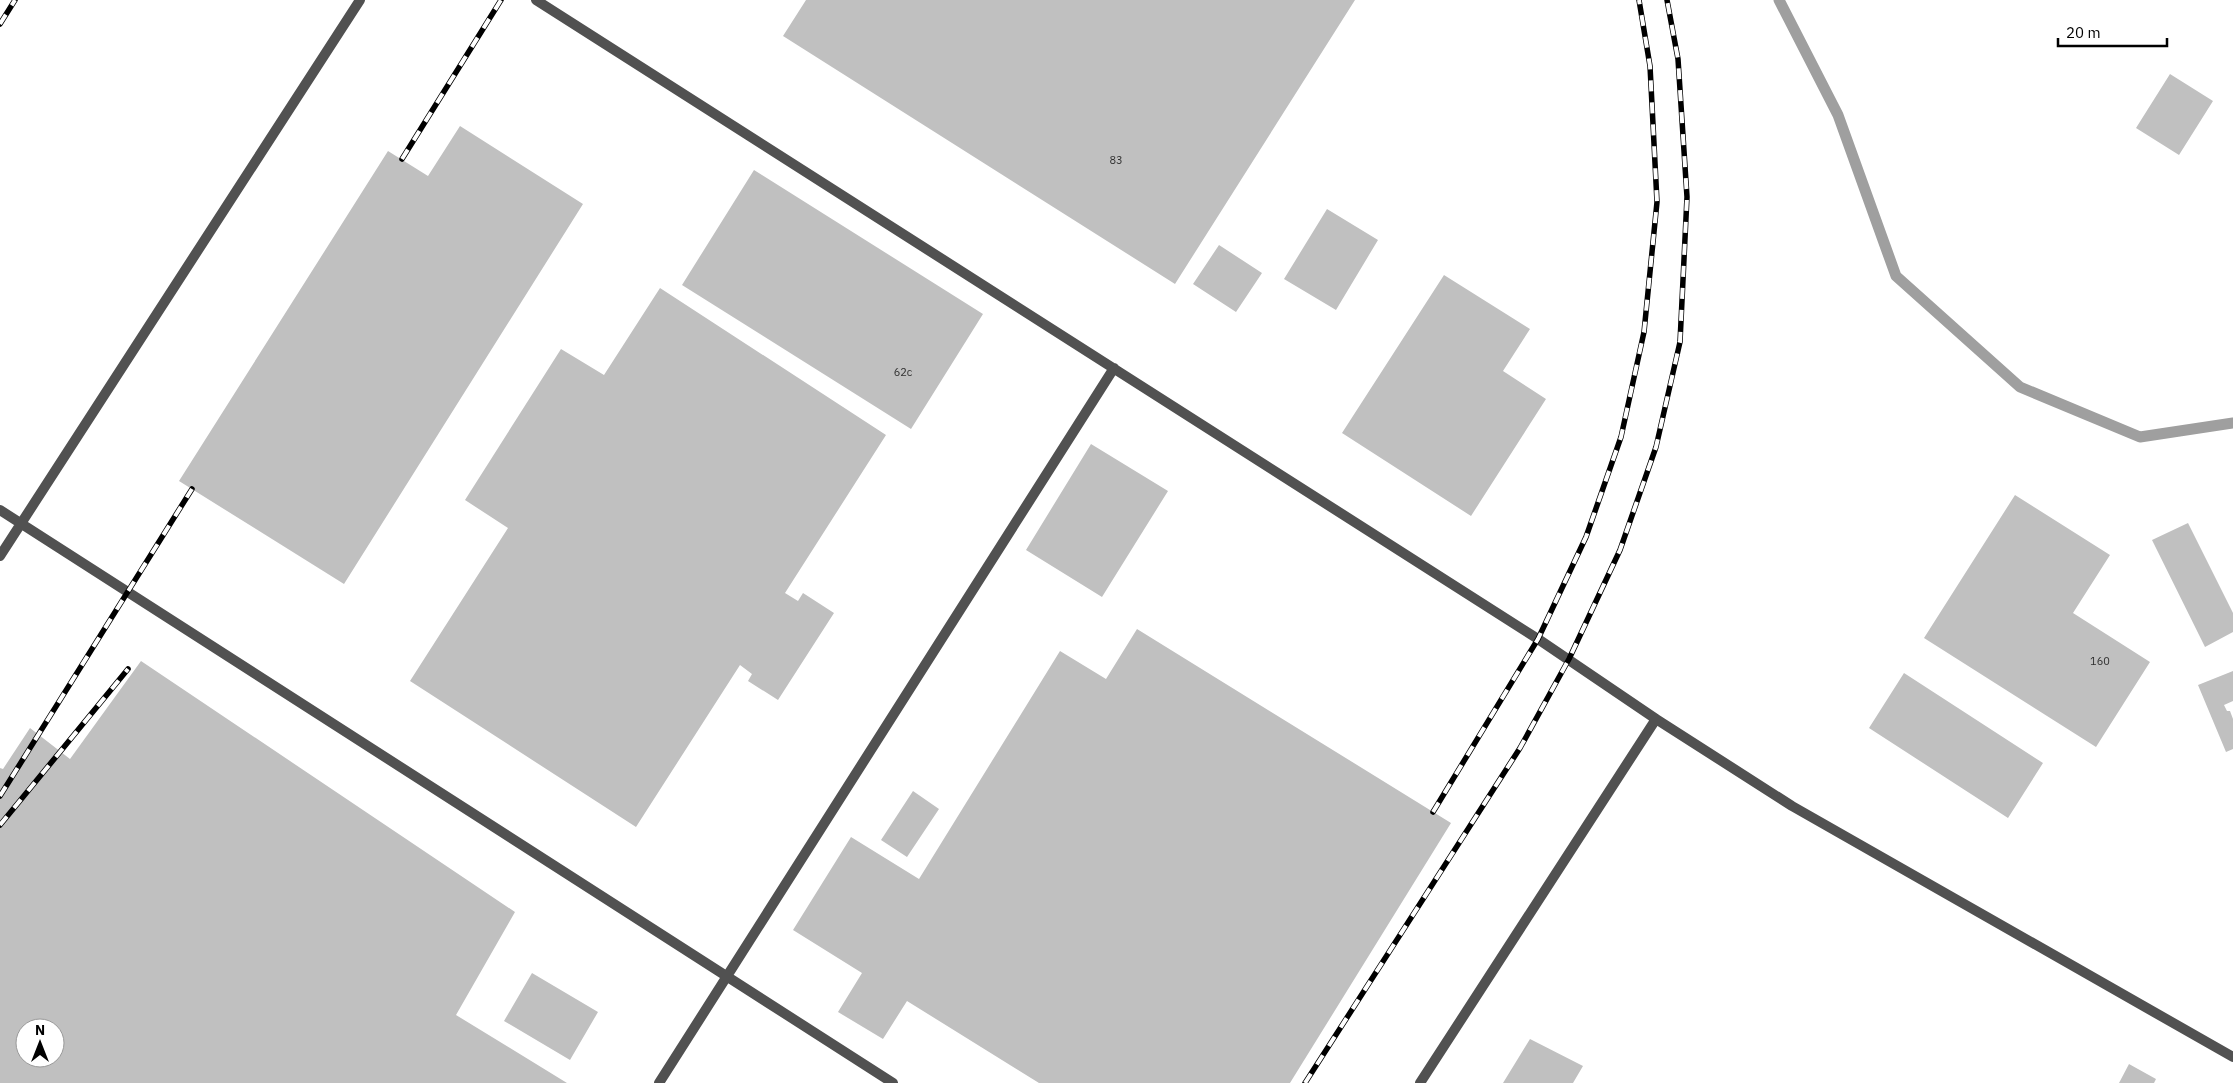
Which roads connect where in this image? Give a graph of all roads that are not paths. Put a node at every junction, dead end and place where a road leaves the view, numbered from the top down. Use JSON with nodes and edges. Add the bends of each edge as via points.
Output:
{"nodes":[{"id":1,"x":360,"y":0,"type":"edge"},
{"id":2,"x":536,"y":0,"type":"edge"},
{"id":3,"x":1114,"y":368,"type":"junction"},
{"id":4,"x":0,"y":510,"type":"edge"},
{"id":5,"x":21,"y":523,"type":"junction"},
{"id":6,"x":0,"y":556,"type":"edge"},
{"id":7,"x":1656,"y":719,"type":"junction"},
{"id":8,"x":726,"y":978,"type":"junction"},
{"id":9,"x":2233,"y":1057,"type":"edge"},
{"id":10,"x":659,"y":1083,"type":"edge"},
{"id":11,"x":893,"y":1083,"type":"edge"},
{"id":12,"x":1420,"y":1083,"type":"edge"}],
"edges":[{"from":1,"to":5,"type":"lane"},
{"from":2,"to":3,"type":"lane"},
{"from":3,"to":7,"type":"lane","via":[[1546,644]]},
{"from":3,"to":8,"type":"lane"},
{"from":4,"to":5,"type":"lane"},
{"from":5,"to":6,"type":"lane"},
{"from":5,"to":8,"type":"lane"},
{"from":7,"to":9,"type":"lane","via":[[1792,806]]},
{"from":7,"to":12,"type":"lane"},
{"from":8,"to":10,"type":"lane"},
{"from":8,"to":11,"type":"lane"}]}
